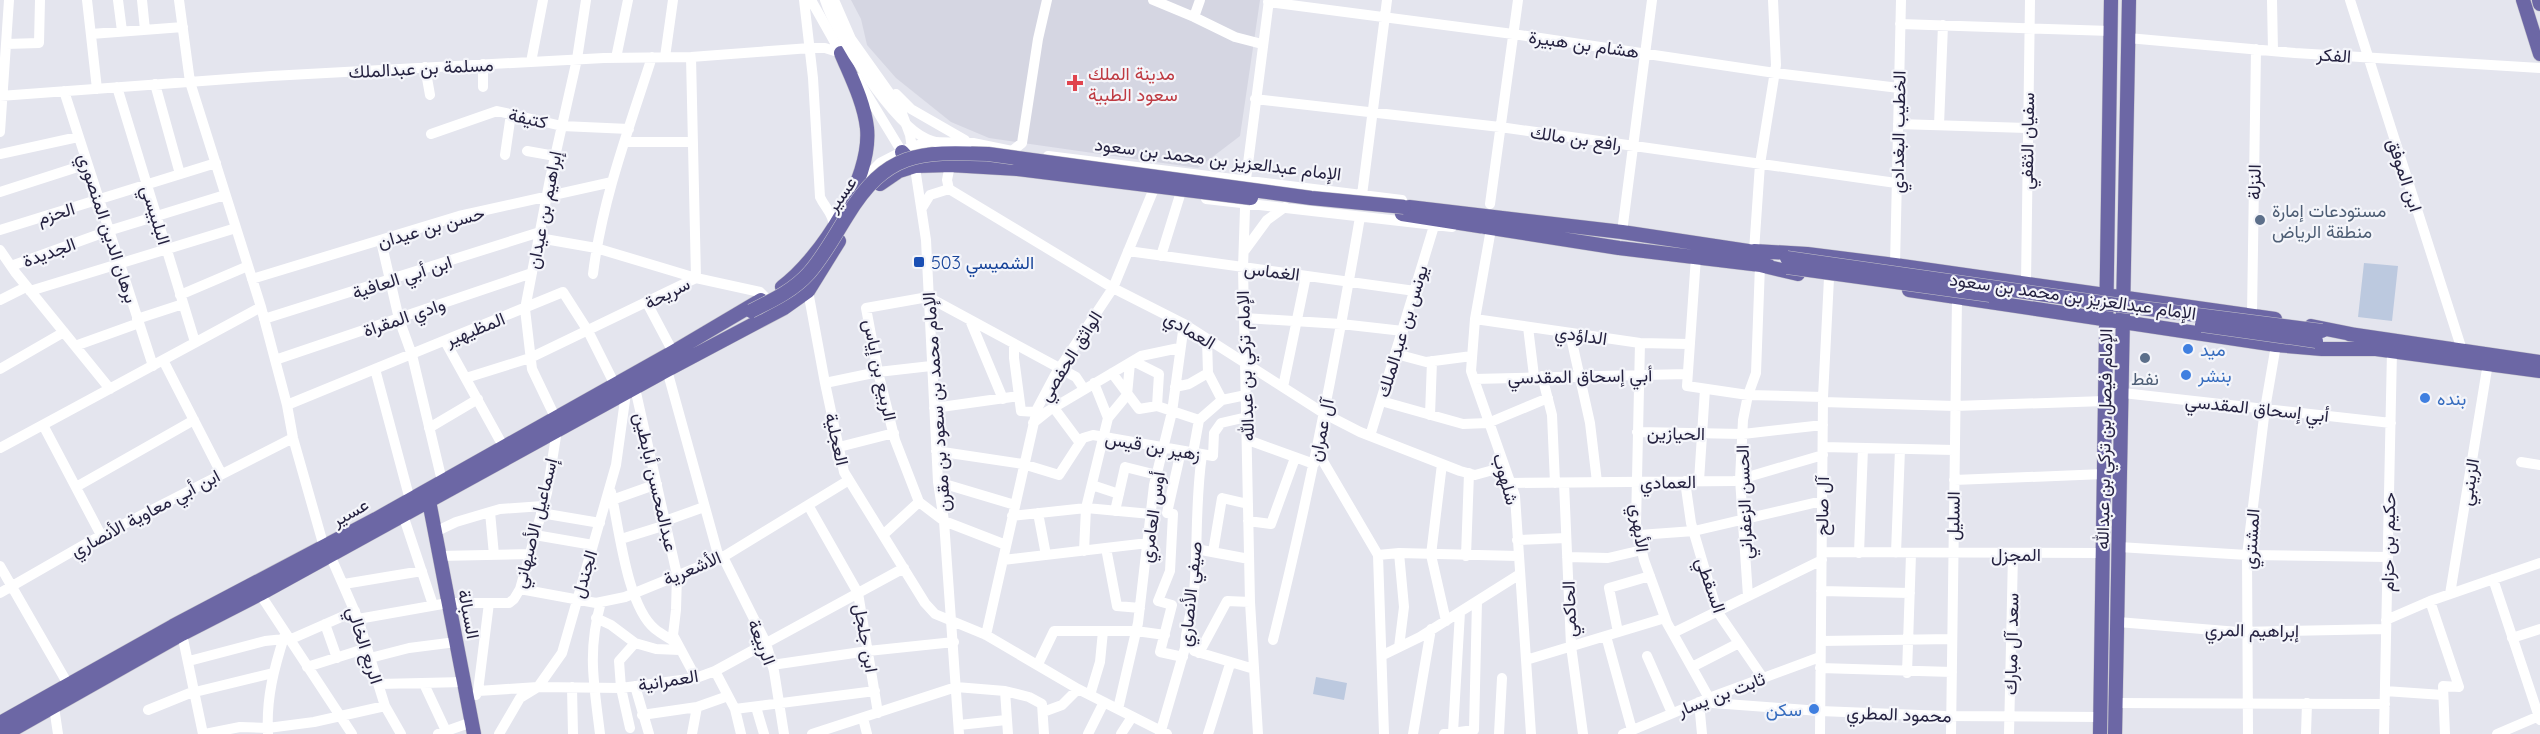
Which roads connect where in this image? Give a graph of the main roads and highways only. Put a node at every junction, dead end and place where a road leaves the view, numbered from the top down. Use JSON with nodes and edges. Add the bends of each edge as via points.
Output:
{"nodes":[{"id":1,"x":2111,"y":0,"type":"edge"},
{"id":2,"x":2129,"y":0,"type":"edge"},
{"id":3,"x":2523,"y":0,"type":"edge"},
{"id":4,"x":2539,"y":0,"type":"edge"},
{"id":5,"x":2540,"y":4,"type":"edge"},
{"id":6,"x":841,"y":54,"type":"road end"},
{"id":7,"x":2540,"y":54,"type":"edge"},
{"id":8,"x":906,"y":149,"type":"road end"},
{"id":9,"x":988,"y":154,"type":"joint"},
{"id":10,"x":915,"y":166,"type":"junction"},
{"id":11,"x":1403,"y":211,"type":"junction"},
{"id":12,"x":1490,"y":216,"type":"junction"},
{"id":13,"x":1754,"y":251,"type":"junction"},
{"id":14,"x":1787,"y":262,"type":"junction"},
{"id":15,"x":1760,"y":265,"type":"junction"},
{"id":16,"x":2107,"y":295,"type":"junction"},
{"id":17,"x":2124,"y":298,"type":"junction"},
{"id":18,"x":2106,"y":319,"type":"junction"},
{"id":19,"x":2124,"y":322,"type":"junction"},
{"id":20,"x":715,"y":327,"type":"junction"},
{"id":21,"x":2356,"y":335,"type":"junction"},
{"id":22,"x":2319,"y":336,"type":"junction"},
{"id":23,"x":2387,"y":350,"type":"junction"},
{"id":24,"x":2462,"y":350,"type":"junction"},
{"id":25,"x":2540,"y":354,"type":"edge"},
{"id":26,"x":2540,"y":362,"type":"edge"},
{"id":27,"x":2495,"y":364,"type":"junction"},
{"id":28,"x":2540,"y":371,"type":"edge"},
{"id":29,"x":2540,"y":378,"type":"edge"},
{"id":30,"x":625,"y":388,"type":"junction"},
{"id":31,"x":556,"y":424,"type":"junction"},
{"id":32,"x":429,"y":501,"type":"junction"},
{"id":33,"x":327,"y":551,"type":"junction"},
{"id":34,"x":0,"y":723,"type":"edge"},
{"id":35,"x":473,"y":728,"type":"edge"},
{"id":36,"x":5,"y":734,"type":"edge"},
{"id":37,"x":2100,"y":734,"type":"edge"},
{"id":38,"x":2115,"y":734,"type":"edge"}],
"edges":[{"from":1,"to":16,"type":"main road","name":"الإمام فيصل بن تركي بن عبدالله"},
{"from":2,"to":17,"type":"main road","name":"الإمام فيصل بن تركي بن عبدالله"},
{"from":3,"to":7,"type":"main road"},
{"from":4,"to":5,"type":"main road"},
{"from":6,"to":20,"type":"main road","via":[[858,94],[867,130],[862,164],[849,198],[834,226],[794,279]]},
{"from":8,"to":10,"type":"main road"},
{"from":9,"to":11,"type":"main road","name":"الإمام عبدالعزيز بن محمد بن سعود","bridge":true},
{"from":9,"to":20,"type":"main road","name":"عسير","bridge":true,"via":[[935,152],[891,166],[862,194],[807,275],[788,291]]},
{"from":10,"to":11,"type":"main road","name":"الإمام عبدالعزيز بن محمد بن سعود","bridge":true,"via":[[1018,169]]},
{"from":10,"to":30,"type":"main road","via":[[899,171],[875,188],[808,291],[784,308]]},
{"from":11,"to":12,"type":"main road","name":"الإمام عبدالعزيز بن محمد بن سعود"},
{"from":12,"to":13,"type":"main road","name":"الإمام عبدالعزيز بن محمد بن سعود"},
{"from":12,"to":15,"type":"main road","name":"الإمام عبدالعزيز بن محمد بن سعود","via":[[1696,257]]},
{"from":13,"to":14,"type":"main road","name":"الإمام عبدالعزيز بن محمد بن سعود"},
{"from":13,"to":16,"type":"main road","name":"الإمام عبدالعزيز بن محمد بن سعود","via":[[1895,265]]},
{"from":14,"to":15,"type":"main road","name":"الإمام عبدالعزيز بن محمد بن سعود"},
{"from":14,"to":22,"type":"main road","name":"الإمام عبدالعزيز بن محمد بن سعود","bridge":true},
{"from":15,"to":18,"type":"main road","name":"الإمام عبدالعزيز بن محمد بن سعود","via":[[1784,272]]},
{"from":16,"to":17,"type":"main road","name":"الإمام عبدالعزيز بن محمد بن سعود"},
{"from":16,"to":18,"type":"main road","name":"الإمام فيصل بن تركي بن عبدالله"},
{"from":17,"to":19,"type":"main road","name":"الإمام فيصل بن تركي بن عبدالله"},
{"from":17,"to":21,"type":"main road","name":"الإمام عبدالعزيز بن محمد بن سعود","via":[[2252,315]]},
{"from":18,"to":19,"type":"main road","name":"الإمام عبدالعزيز بن محمد بن سعود"},
{"from":18,"to":37,"type":"main road","name":"الإمام فيصل بن تركي بن عبدالله"},
{"from":19,"to":23,"type":"main road","name":"الإمام عبدالعزيز بن محمد بن سعود","via":[[2276,345]]},
{"from":19,"to":38,"type":"main road","name":"الإمام فيصل بن تركي بن عبدالله"},
{"from":20,"to":30,"type":"main road","name":"عسير"},
{"from":21,"to":22,"type":"main road","name":"الإمام عبدالعزيز بن محمد بن سعود"},
{"from":21,"to":24,"type":"main road","name":"الإمام عبدالعزيز بن محمد بن سعود"},
{"from":22,"to":23,"type":"main road","name":"الإمام عبدالعزيز بن محمد بن سعود"},
{"from":23,"to":27,"type":"main road","name":"الإمام عبدالعزيز بن محمد بن سعود"},
{"from":24,"to":25,"type":"main road","name":"الإمام عبدالعزيز بن محمد بن سعود"},
{"from":24,"to":27,"type":"main road","name":"الإمام عبدالعزيز بن محمد بن سعود"},
{"from":26,"to":27,"type":"main road","name":"الإمام عبدالعزيز بن محمد بن سعود"},
{"from":27,"to":28,"type":"main road","name":"الإمام عبدالعزيز بن محمد بن سعود"},
{"from":27,"to":29,"type":"main road","name":"الإمام عبدالعزيز بن محمد بن سعود"},
{"from":30,"to":31,"type":"main road","name":"عسير"},
{"from":31,"to":32,"type":"main road"},
{"from":31,"to":33,"type":"main road","name":"عسير","via":[[503,446]]},
{"from":32,"to":33,"type":"main road"},
{"from":32,"to":35,"type":"main road","name":"السبالة"},
{"from":33,"to":34,"type":"main road","name":"عسير","via":[[173,626]]},
{"from":33,"to":36,"type":"main road","via":[[313,565]]}]}
